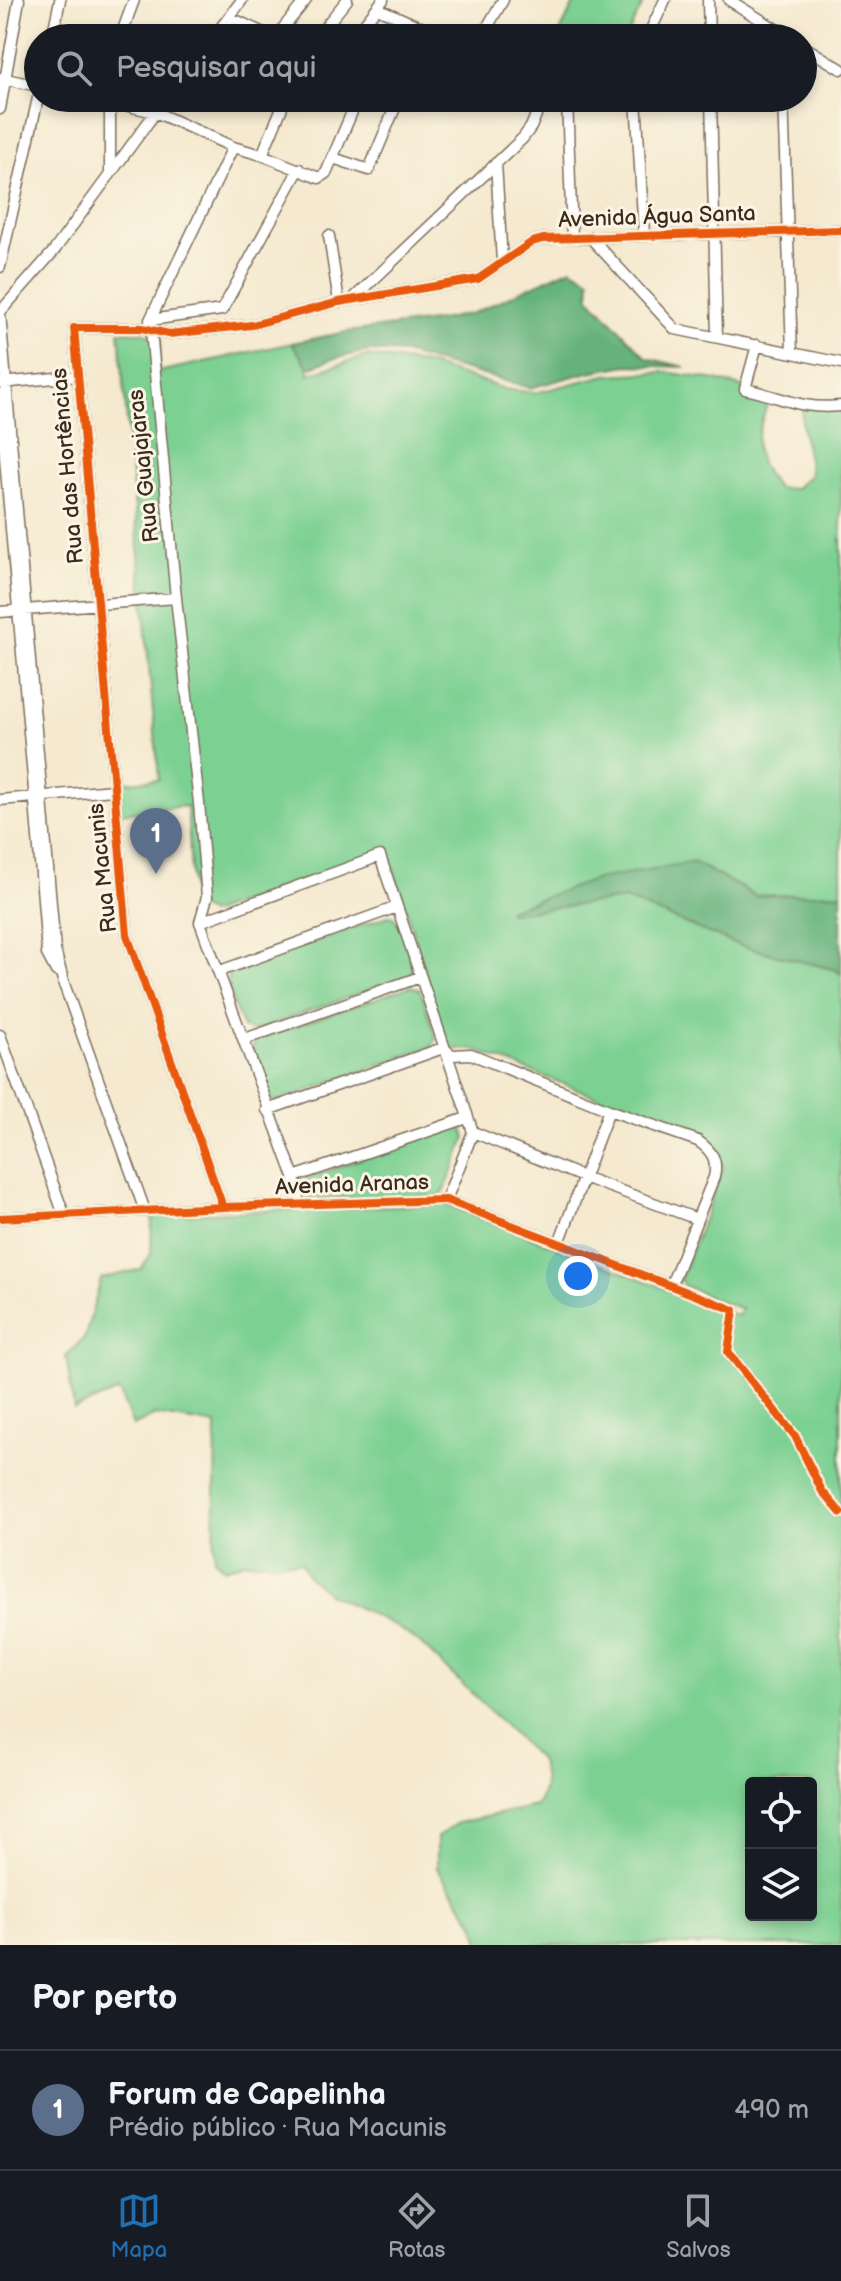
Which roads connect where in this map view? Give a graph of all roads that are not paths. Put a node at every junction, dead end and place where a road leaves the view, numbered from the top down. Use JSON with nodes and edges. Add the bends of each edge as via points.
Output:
{"nodes":[{"id":1,"x":19,"y":0,"type":"edge"},
{"id":2,"x":60,"y":0,"type":"edge"},
{"id":3,"x":134,"y":0,"type":"edge"},
{"id":4,"x":242,"y":0,"type":"edge"},
{"id":5,"x":306,"y":0,"type":"edge"},
{"id":6,"x":347,"y":0,"type":"edge"},
{"id":7,"x":503,"y":0,"type":"edge"},
{"id":8,"x":665,"y":0,"type":"edge"},
{"id":9,"x":708,"y":0,"type":"edge"},
{"id":10,"x":729,"y":0,"type":"edge"},
{"id":11,"x":380,"y":4,"type":"edge"},
{"id":12,"x":229,"y":17,"type":"junction"},
{"id":13,"x":55,"y":24,"type":"edge"},
{"id":14,"x":125,"y":24,"type":"edge"},
{"id":15,"x":224,"y":24,"type":"edge"},
{"id":16,"x":244,"y":24,"type":"edge"},
{"id":17,"x":286,"y":24,"type":"edge"},
{"id":18,"x":327,"y":24,"type":"edge"},
{"id":19,"x":364,"y":24,"type":"edge"},
{"id":20,"x":419,"y":24,"type":"edge"},
{"id":21,"x":489,"y":24,"type":"edge"},
{"id":22,"x":654,"y":24,"type":"edge"},
{"id":23,"x":709,"y":24,"type":"edge"},
{"id":24,"x":766,"y":24,"type":"edge"},
{"id":25,"x":817,"y":54,"type":"edge"},
{"id":26,"x":841,"y":69,"type":"edge"},
{"id":27,"x":3,"y":79,"type":"edge"},
{"id":28,"x":24,"y":83,"type":"edge"},
{"id":29,"x":0,"y":109,"type":"edge"},
{"id":30,"x":35,"y":112,"type":"edge"},
{"id":31,"x":110,"y":112,"type":"edge"},
{"id":32,"x":155,"y":112,"type":"joint"},
{"id":33,"x":280,"y":112,"type":"edge"},
{"id":34,"x":352,"y":112,"type":"edge"},
{"id":35,"x":393,"y":112,"type":"edge"},
{"id":36,"x":537,"y":112,"type":"edge"},
{"id":37,"x":568,"y":112,"type":"edge"},
{"id":38,"x":637,"y":112,"type":"edge"},
{"id":39,"x":711,"y":112,"type":"edge"},
{"id":40,"x":784,"y":112,"type":"edge"},
{"id":41,"x":233,"y":147,"type":"junction"},
{"id":42,"x":262,"y":155,"type":"junction"},
{"id":43,"x":333,"y":158,"type":"junction"},
{"id":44,"x":496,"y":163,"type":"junction"},
{"id":45,"x":299,"y":169,"type":"junction"},
{"id":46,"x":110,"y":177,"type":"junction"},
{"id":47,"x":841,"y":230,"type":"edge"},
{"id":48,"x":788,"y":231,"type":"junction"},
{"id":49,"x":715,"y":233,"type":"junction"},
{"id":50,"x":644,"y":235,"type":"junction"},
{"id":51,"x":329,"y":236,"type":"dead end"},
{"id":52,"x":590,"y":237,"type":"junction"},
{"id":53,"x":572,"y":238,"type":"junction"},
{"id":54,"x":502,"y":262,"type":"junction"},
{"id":55,"x":0,"y":267,"type":"edge"},
{"id":56,"x":352,"y":300,"type":"junction"},
{"id":57,"x":339,"y":302,"type":"junction"},
{"id":58,"x":0,"y":312,"type":"edge"},
{"id":59,"x":150,"y":325,"type":"junction"},
{"id":60,"x":717,"y":337,"type":"junction"},
{"id":61,"x":757,"y":345,"type":"junction"},
{"id":62,"x":792,"y":352,"type":"junction"},
{"id":63,"x":841,"y":363,"type":"edge"},
{"id":64,"x":78,"y":376,"type":"junction"},
{"id":65,"x":4,"y":383,"type":"edge"},
{"id":66,"x":0,"y":394,"type":"edge"},
{"id":67,"x":841,"y":406,"type":"edge"},
{"id":68,"x":176,"y":598,"type":"junction"},
{"id":69,"x":98,"y":606,"type":"junction"},
{"id":70,"x":21,"y":610,"type":"junction"},
{"id":71,"x":0,"y":612,"type":"edge"},
{"id":72,"x":113,"y":790,"type":"junction"},
{"id":73,"x":40,"y":796,"type":"junction"},
{"id":74,"x":0,"y":800,"type":"edge"},
{"id":75,"x":397,"y":907,"type":"junction"},
{"id":76,"x":200,"y":922,"type":"junction"},
{"id":77,"x":220,"y":971,"type":"junction"},
{"id":78,"x":420,"y":977,"type":"junction"},
{"id":79,"x":0,"y":1035,"type":"edge"},
{"id":80,"x":245,"y":1039,"type":"junction"},
{"id":81,"x":443,"y":1048,"type":"junction"},
{"id":82,"x":267,"y":1110,"type":"junction"},
{"id":83,"x":609,"y":1110,"type":"junction"},
{"id":84,"x":467,"y":1118,"type":"junction"},
{"id":85,"x":473,"y":1132,"type":"junction"},
{"id":86,"x":294,"y":1177,"type":"junction"},
{"id":87,"x":583,"y":1177,"type":"junction"},
{"id":88,"x":446,"y":1200,"type":"junction"},
{"id":89,"x":299,"y":1204,"type":"junction"},
{"id":90,"x":223,"y":1207,"type":"junction"},
{"id":91,"x":145,"y":1211,"type":"junction"},
{"id":92,"x":64,"y":1215,"type":"junction"},
{"id":93,"x":0,"y":1218,"type":"edge"},
{"id":94,"x":697,"y":1219,"type":"junction"},
{"id":95,"x":559,"y":1243,"type":"junction"},
{"id":96,"x":671,"y":1285,"type":"junction"},
{"id":97,"x":841,"y":1513,"type":"edge"}],
"edges":[{"from":1,"to":27,"type":"street"},
{"from":2,"to":13,"type":"street"},
{"from":3,"to":14,"type":"street"},
{"from":4,"to":12,"type":"street"},
{"from":5,"to":17,"type":"street"},
{"from":6,"to":18,"type":"street"},
{"from":7,"to":21,"type":"street"},
{"from":8,"to":22,"type":"street"},
{"from":9,"to":23,"type":"street"},
{"from":10,"to":24,"type":"street"},
{"from":11,"to":19,"type":"street"},
{"from":11,"to":20,"type":"street"},
{"from":12,"to":15,"type":"street"},
{"from":12,"to":16,"type":"street"},
{"from":25,"to":26,"type":"street"},
{"from":27,"to":28,"type":"street"},
{"from":27,"to":29,"type":"street"},
{"from":30,"to":55,"type":"street"},
{"from":31,"to":46,"type":"street"},
{"from":32,"to":41,"type":"street"},
{"from":32,"to":46,"type":"street"},
{"from":33,"to":42,"type":"street"},
{"from":34,"to":43,"type":"street"},
{"from":35,"to":43,"type":"street","via":[[369,170]]},
{"from":36,"to":44,"type":"street","via":[[528,133]]},
{"from":37,"to":53,"type":"street"},
{"from":38,"to":50,"type":"street"},
{"from":39,"to":49,"type":"street"},
{"from":40,"to":48,"type":"street"},
{"from":41,"to":42,"type":"street"},
{"from":41,"to":59,"type":"street"},
{"from":42,"to":45,"type":"street"},
{"from":43,"to":45,"type":"street","via":[[326,173],[315,177]]},
{"from":44,"to":54,"type":"street"},
{"from":44,"to":56,"type":"street"},
{"from":45,"to":59,"type":"street","via":[[222,310]]},
{"from":46,"to":58,"type":"street"},
{"from":47,"to":48,"type":"street","name":"Avenida Água Santa"},
{"from":48,"to":49,"type":"street","name":"Avenida Água Santa"},
{"from":48,"to":62,"type":"street"},
{"from":49,"to":50,"type":"street","name":"Avenida Água Santa"},
{"from":49,"to":60,"type":"street"},
{"from":50,"to":52,"type":"street","name":"Avenida Água Santa"},
{"from":51,"to":57,"type":"street"},
{"from":52,"to":53,"type":"street","name":"Avenida Água Santa"},
{"from":52,"to":60,"type":"street","via":[[670,325],[681,332]]},
{"from":53,"to":54,"type":"street","name":"Avenida Água Santa","via":[[537,240]]},
{"from":54,"to":56,"type":"street","name":"Avenida Água Santa","via":[[478,279]]},
{"from":56,"to":57,"type":"street","name":"Avenida Água Santa"},
{"from":57,"to":59,"type":"street","name":"Avenida Água Santa","via":[[252,325],[169,334]]},
{"from":58,"to":65,"type":"street"},
{"from":59,"to":64,"type":"street","name":"Rua das Hortências","via":[[74,328]]},
{"from":59,"to":68,"type":"street","name":"Rua Guajajaras"},
{"from":60,"to":61,"type":"street"},
{"from":61,"to":62,"type":"street"},
{"from":61,"to":67,"type":"street","via":[[745,389],[797,405]]},
{"from":62,"to":63,"type":"street"},
{"from":64,"to":65,"type":"street"},
{"from":64,"to":69,"type":"street","name":"Rua das Hortências"},
{"from":65,"to":70,"type":"street"},
{"from":66,"to":70,"type":"street"},
{"from":68,"to":69,"type":"street"},
{"from":68,"to":76,"type":"street","name":"Rua Guajajaras","via":[[207,897]]},
{"from":69,"to":70,"type":"street"},
{"from":69,"to":72,"type":"street","name":"Rua Macunis"},
{"from":70,"to":71,"type":"street"},
{"from":70,"to":73,"type":"street"},
{"from":72,"to":73,"type":"street"},
{"from":72,"to":90,"type":"street","name":"Rua Macunis","via":[[127,935]]},
{"from":73,"to":74,"type":"street"},
{"from":73,"to":91,"type":"street","via":[[47,954],[64,984]]},
{"from":75,"to":76,"type":"street","via":[[380,856]]},
{"from":75,"to":77,"type":"street"},
{"from":75,"to":78,"type":"street"},
{"from":76,"to":77,"type":"street"},
{"from":77,"to":80,"type":"street"},
{"from":78,"to":80,"type":"street"},
{"from":78,"to":81,"type":"street"},
{"from":79,"to":92,"type":"street"},
{"from":80,"to":82,"type":"street"},
{"from":81,"to":82,"type":"street"},
{"from":81,"to":83,"type":"street","via":[[452,1055],[471,1054]]},
{"from":81,"to":84,"type":"street"},
{"from":82,"to":86,"type":"street"},
{"from":83,"to":87,"type":"street"},
{"from":83,"to":94,"type":"street","via":[[709,1149],[717,1164]]},
{"from":84,"to":85,"type":"street"},
{"from":84,"to":86,"type":"street"},
{"from":85,"to":87,"type":"street"},
{"from":85,"to":88,"type":"street"},
{"from":86,"to":89,"type":"street"},
{"from":87,"to":94,"type":"street"},
{"from":87,"to":95,"type":"street"},
{"from":88,"to":89,"type":"street","name":"Avenida Aranas"},
{"from":88,"to":95,"type":"street","name":"Avenida Aranas"},
{"from":89,"to":90,"type":"street","name":"Avenida Aranas"},
{"from":90,"to":91,"type":"street","name":"Avenida Aranas"},
{"from":91,"to":92,"type":"street","name":"Avenida Aranas"},
{"from":92,"to":93,"type":"street","name":"Avenida Aranas"},
{"from":94,"to":96,"type":"street"},
{"from":95,"to":96,"type":"street","name":"Avenida Aranas"},
{"from":96,"to":97,"type":"street","name":"Avenida Aranas","via":[[734,1310],[728,1352],[795,1436],[822,1491]]}]}
